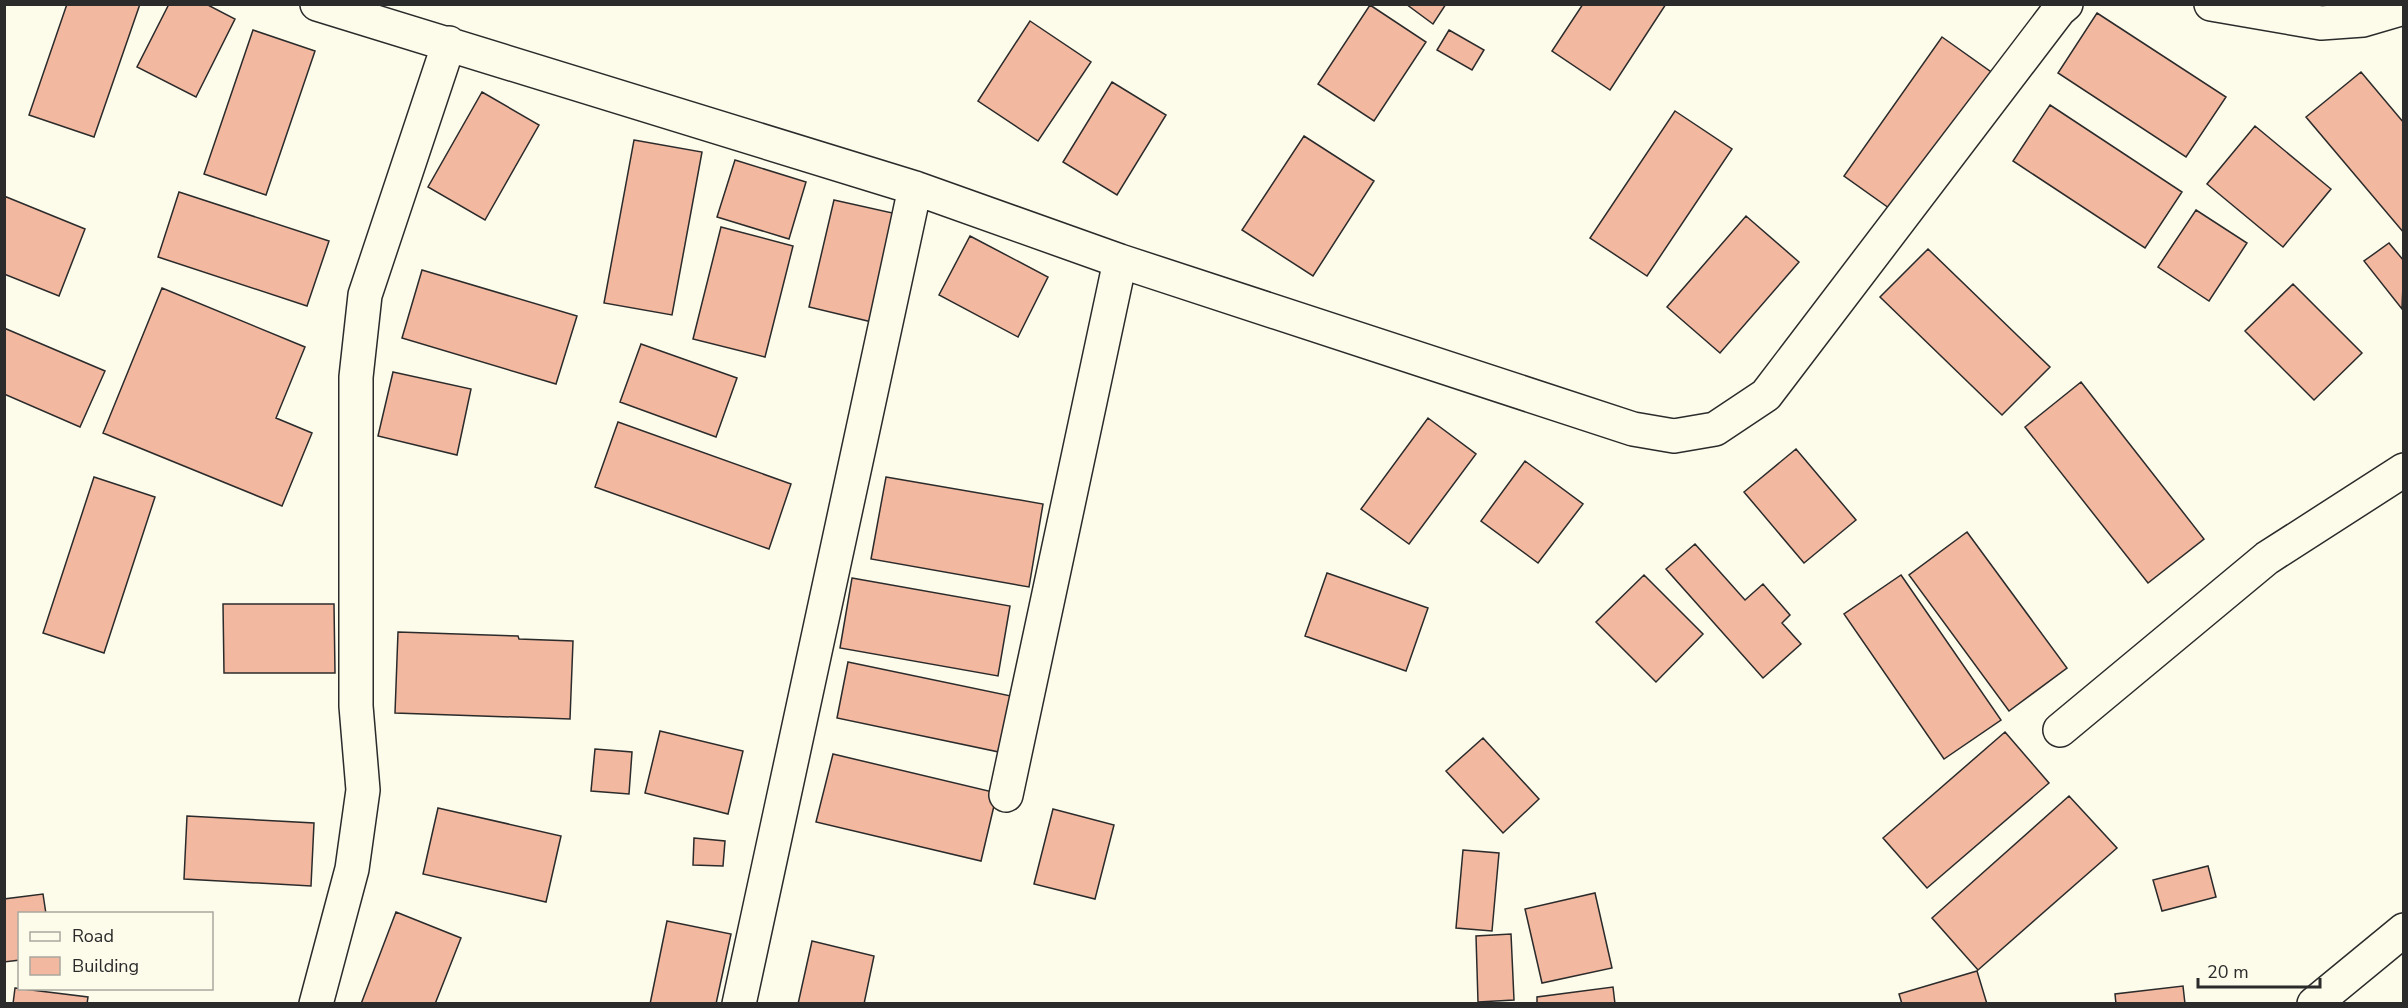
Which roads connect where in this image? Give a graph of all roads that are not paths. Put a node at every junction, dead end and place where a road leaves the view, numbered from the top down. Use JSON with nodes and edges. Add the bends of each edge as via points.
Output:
{"nodes":[{"id":1,"x":317,"y":4,"type":"edge"},
{"id":2,"x":2066,"y":4,"type":"edge"},
{"id":3,"x":2211,"y":4,"type":"edge"},
{"id":4,"x":2403,"y":8,"type":"edge"},
{"id":5,"x":449,"y":43,"type":"junction"},
{"id":6,"x":915,"y":188,"type":"junction"},
{"id":7,"x":1120,"y":261,"type":"junction"},
{"id":8,"x":2403,"y":470,"type":"edge"},
{"id":9,"x":2060,"y":730,"type":"dead end"},
{"id":10,"x":1006,"y":795,"type":"dead end"},
{"id":11,"x":2403,"y":930,"type":"edge"},
{"id":12,"x":316,"y":1004,"type":"edge"},
{"id":13,"x":739,"y":1004,"type":"edge"},
{"id":14,"x":2313,"y":1004,"type":"edge"}],
"edges":[{"from":1,"to":5,"type":"street"},
{"from":2,"to":7,"type":"street","via":[[1766,395],[1715,429],[1674,436],[1633,429]]},
{"from":3,"to":4,"type":"street","via":[[2321,23],[2363,20]]},
{"from":5,"to":6,"type":"street"},
{"from":5,"to":12,"type":"street","via":[[365,295],[356,377],[356,706],[363,790],[352,869]]},
{"from":6,"to":7,"type":"street"},
{"from":6,"to":13,"type":"street"},
{"from":7,"to":10,"type":"street"},
{"from":8,"to":9,"type":"street","via":[[2267,558]]},
{"from":11,"to":14,"type":"street"}]}
